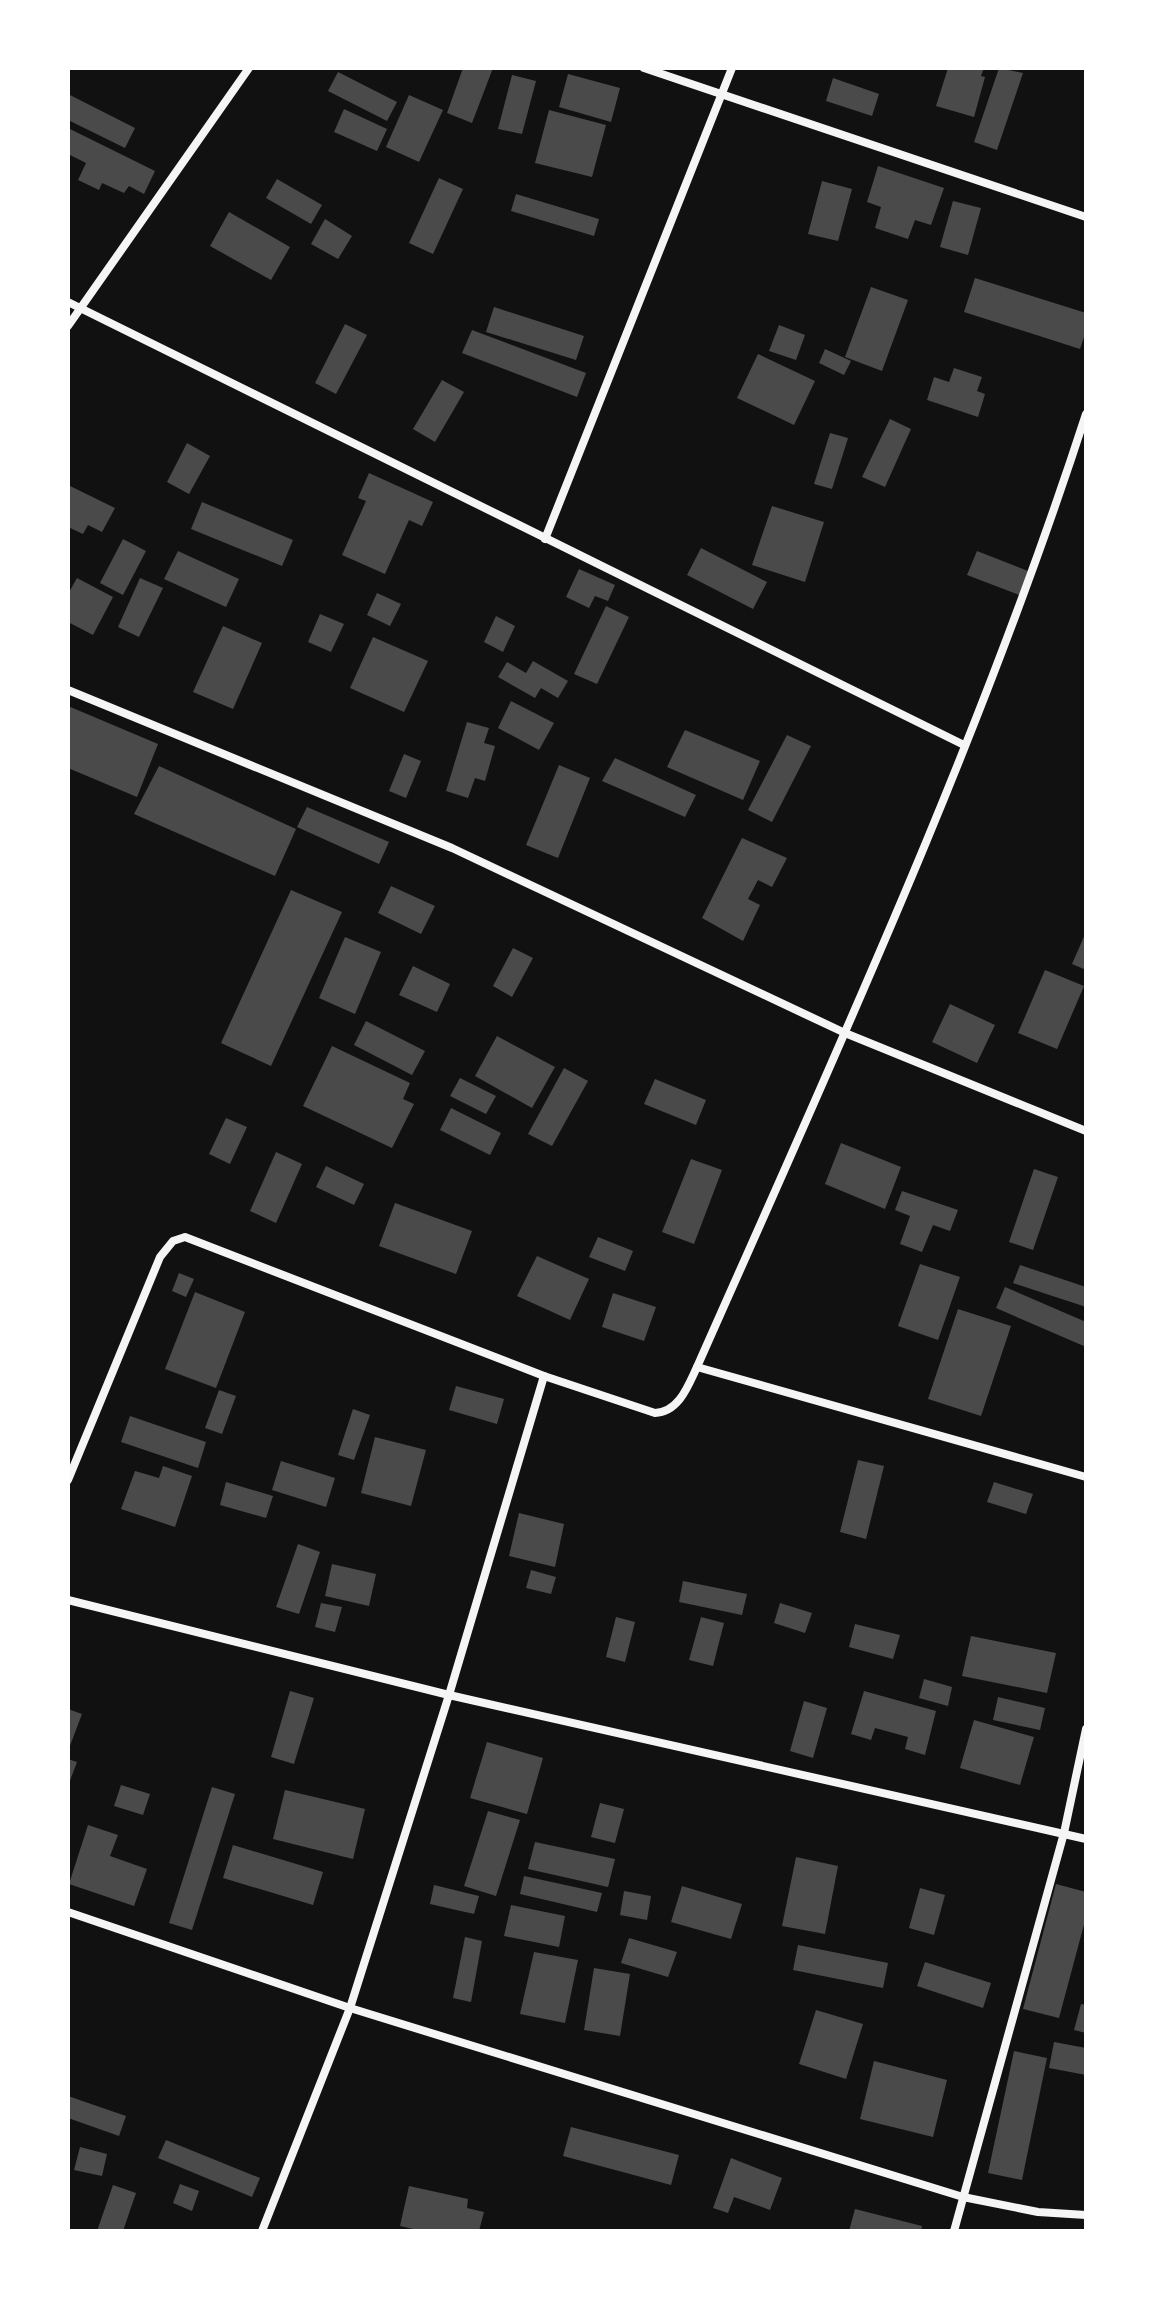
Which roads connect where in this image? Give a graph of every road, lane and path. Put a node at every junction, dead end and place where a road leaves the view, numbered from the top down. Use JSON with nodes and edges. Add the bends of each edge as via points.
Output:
{"nodes":[{"id":1,"x":249,"y":68,"type":"edge"},
{"id":2,"x":644,"y":68,"type":"edge"},
{"id":3,"x":732,"y":68,"type":"edge"},
{"id":4,"x":723,"y":93,"type":"junction"},
{"id":5,"x":1086,"y":217,"type":"edge"},
{"id":6,"x":68,"y":302,"type":"edge"},
{"id":7,"x":80,"y":309,"type":"junction"},
{"id":8,"x":68,"y":326,"type":"edge"},
{"id":9,"x":1086,"y":414,"type":"edge"},
{"id":10,"x":545,"y":539,"type":"junction"},
{"id":11,"x":68,"y":690,"type":"edge"},
{"id":12,"x":964,"y":745,"type":"junction"},
{"id":13,"x":845,"y":1033,"type":"junction"},
{"id":14,"x":1086,"y":1131,"type":"edge"},
{"id":15,"x":697,"y":1367,"type":"junction"},
{"id":16,"x":544,"y":1376,"type":"junction"},
{"id":17,"x":1086,"y":1477,"type":"edge"},
{"id":18,"x":68,"y":1480,"type":"edge"},
{"id":19,"x":68,"y":1600,"type":"edge"},
{"id":20,"x":449,"y":1695,"type":"junction"},
{"id":21,"x":1086,"y":1729,"type":"edge"},
{"id":22,"x":1064,"y":1833,"type":"junction"},
{"id":23,"x":1086,"y":1839,"type":"edge"},
{"id":24,"x":68,"y":1912,"type":"edge"},
{"id":25,"x":350,"y":2008,"type":"junction"},
{"id":26,"x":963,"y":2197,"type":"junction"},
{"id":27,"x":1086,"y":2215,"type":"edge"},
{"id":28,"x":262,"y":2231,"type":"edge"},
{"id":29,"x":954,"y":2231,"type":"edge"}],
"edges":[{"from":1,"to":7,"type":"street"},
{"from":2,"to":4,"type":"street"},
{"from":3,"to":4,"type":"street"},
{"from":4,"to":5,"type":"street"},
{"from":4,"to":10,"type":"street"},
{"from":6,"to":7,"type":"street"},
{"from":7,"to":8,"type":"street"},
{"from":7,"to":10,"type":"street"},
{"from":9,"to":12,"type":"street","via":[[1049,530]]},
{"from":10,"to":12,"type":"street"},
{"from":11,"to":13,"type":"street","via":[[452,848]]},
{"from":12,"to":13,"type":"street"},
{"from":13,"to":14,"type":"street"},
{"from":13,"to":15,"type":"street"},
{"from":15,"to":16,"type":"street","via":[[676,1404],[664,1413]]},
{"from":15,"to":17,"type":"street"},
{"from":16,"to":18,"type":"street","via":[[178,1238],[160,1257]]},
{"from":16,"to":20,"type":"street"},
{"from":19,"to":20,"type":"street"},
{"from":20,"to":22,"type":"street"},
{"from":20,"to":25,"type":"street"},
{"from":21,"to":22,"type":"street"},
{"from":22,"to":23,"type":"street"},
{"from":22,"to":26,"type":"street"},
{"from":24,"to":25,"type":"street"},
{"from":25,"to":26,"type":"street"},
{"from":25,"to":28,"type":"street"},
{"from":26,"to":27,"type":"street"},
{"from":26,"to":29,"type":"street"}]}
